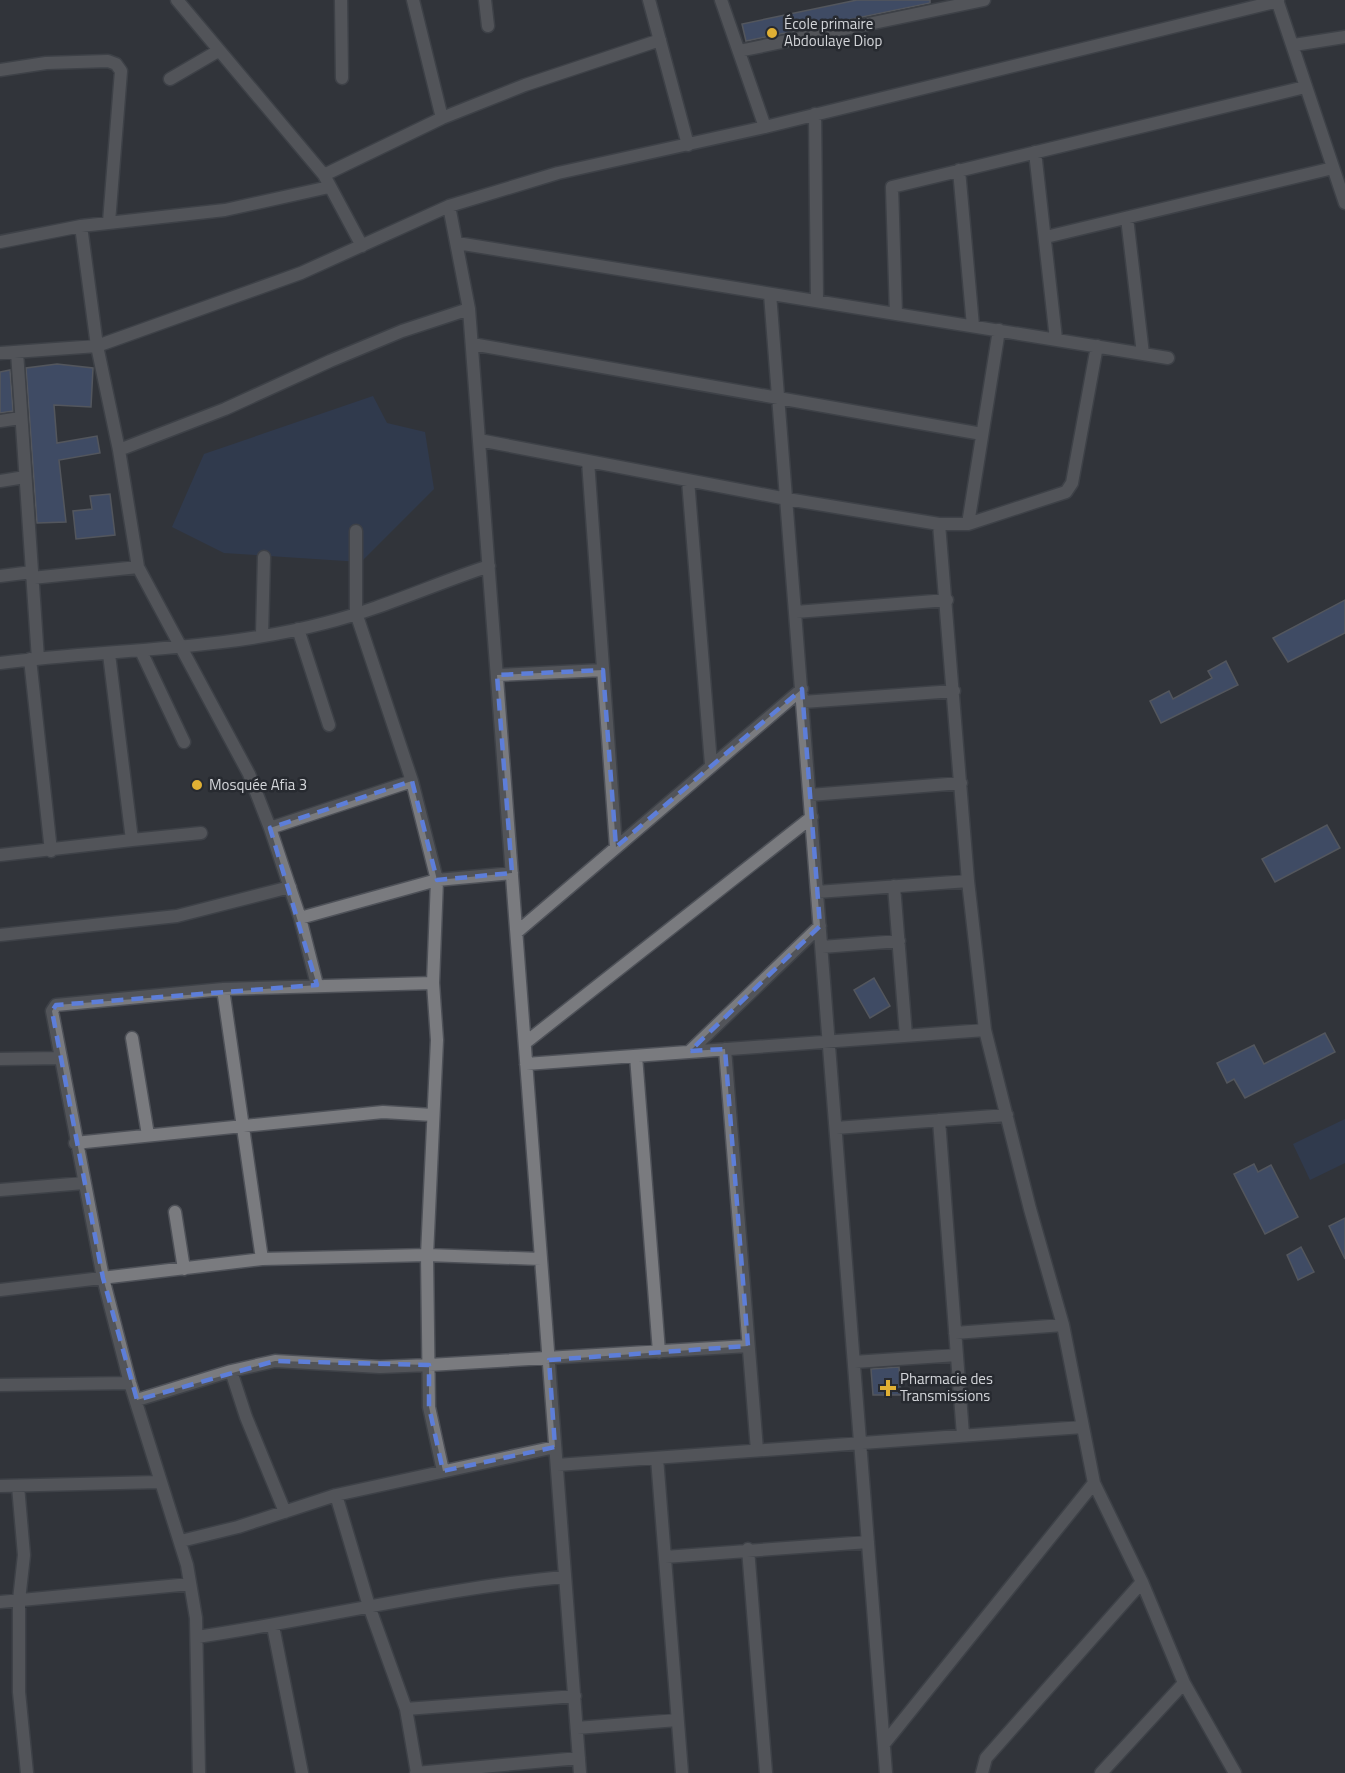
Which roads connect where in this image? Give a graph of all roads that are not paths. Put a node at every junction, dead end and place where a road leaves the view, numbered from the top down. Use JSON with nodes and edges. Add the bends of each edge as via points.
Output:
{"nodes":[{"id":1,"x":177,"y":0,"type":"edge"},
{"id":2,"x":341,"y":0,"type":"edge"},
{"id":3,"x":413,"y":0,"type":"edge"},
{"id":4,"x":485,"y":0,"type":"edge"},
{"id":5,"x":649,"y":0,"type":"edge"},
{"id":6,"x":721,"y":0,"type":"edge"},
{"id":7,"x":984,"y":0,"type":"edge"},
{"id":8,"x":1278,"y":1,"type":"edge"},
{"id":9,"x":488,"y":26,"type":"dead end"},
{"id":10,"x":1345,"y":38,"type":"edge"},
{"id":11,"x":660,"y":40,"type":"junction"},
{"id":12,"x":1294,"y":45,"type":"junction"},
{"id":13,"x":218,"y":51,"type":"junction"},
{"id":14,"x":739,"y":51,"type":"junction"},
{"id":15,"x":0,"y":70,"type":"edge"},
{"id":16,"x":342,"y":78,"type":"dead end"},
{"id":17,"x":170,"y":79,"type":"dead end"},
{"id":18,"x":1305,"y":87,"type":"junction"},
{"id":19,"x":815,"y":114,"type":"junction"},
{"id":20,"x":442,"y":118,"type":"junction"},
{"id":21,"x":765,"y":127,"type":"junction"},
{"id":22,"x":688,"y":145,"type":"junction"},
{"id":23,"x":1035,"y":152,"type":"junction"},
{"id":24,"x":1333,"y":168,"type":"junction"},
{"id":25,"x":959,"y":170,"type":"junction"},
{"id":26,"x":324,"y":175,"type":"junction"},
{"id":27,"x":329,"y":187,"type":"junction"},
{"id":28,"x":1344,"y":195,"type":"edge"},
{"id":29,"x":449,"y":206,"type":"junction"},
{"id":30,"x":1127,"y":218,"type":"junction"},
{"id":31,"x":109,"y":222,"type":"junction"},
{"id":32,"x":81,"y":226,"type":"junction"},
{"id":33,"x":1046,"y":237,"type":"junction"},
{"id":34,"x":0,"y":242,"type":"edge"},
{"id":35,"x":457,"y":243,"type":"junction"},
{"id":36,"x":362,"y":246,"type":"junction"},
{"id":37,"x":770,"y":294,"type":"junction"},
{"id":38,"x":817,"y":301,"type":"junction"},
{"id":39,"x":469,"y":309,"type":"junction"},
{"id":40,"x":896,"y":314,"type":"junction"},
{"id":41,"x":973,"y":326,"type":"junction"},
{"id":42,"x":999,"y":330,"type":"junction"},
{"id":43,"x":1056,"y":339,"type":"junction"},
{"id":44,"x":472,"y":344,"type":"junction"},
{"id":45,"x":97,"y":346,"type":"junction"},
{"id":46,"x":1097,"y":346,"type":"junction"},
{"id":47,"x":17,"y":352,"type":"junction"},
{"id":48,"x":0,"y":353,"type":"edge"},
{"id":49,"x":1143,"y":354,"type":"junction"},
{"id":50,"x":1168,"y":358,"type":"dead end"},
{"id":51,"x":779,"y":399,"type":"junction"},
{"id":52,"x":20,"y":418,"type":"junction"},
{"id":53,"x":0,"y":421,"type":"edge"},
{"id":54,"x":982,"y":434,"type":"junction"},
{"id":55,"x":479,"y":440,"type":"junction"},
{"id":56,"x":119,"y":450,"type":"junction"},
{"id":57,"x":588,"y":461,"type":"junction"},
{"id":58,"x":25,"y":477,"type":"junction"},
{"id":59,"x":687,"y":480,"type":"junction"},
{"id":60,"x":0,"y":481,"type":"edge"},
{"id":61,"x":787,"y":499,"type":"junction"},
{"id":62,"x":939,"y":524,"type":"junction"},
{"id":63,"x":968,"y":524,"type":"junction"},
{"id":64,"x":356,"y":531,"type":"dead end"},
{"id":65,"x":264,"y":557,"type":"dead end"},
{"id":66,"x":489,"y":566,"type":"junction"},
{"id":67,"x":138,"y":567,"type":"junction"},
{"id":68,"x":32,"y":575,"type":"junction"},
{"id":69,"x":0,"y":576,"type":"edge"},
{"id":70,"x":947,"y":600,"type":"junction"},
{"id":71,"x":795,"y":612,"type":"junction"},
{"id":72,"x":356,"y":614,"type":"junction"},
{"id":73,"x":298,"y":629,"type":"junction"},
{"id":74,"x":262,"y":635,"type":"junction"},
{"id":75,"x":178,"y":647,"type":"junction"},
{"id":76,"x":141,"y":651,"type":"junction"},
{"id":77,"x":109,"y":654,"type":"junction"},
{"id":78,"x":34,"y":659,"type":"junction"},
{"id":79,"x":0,"y":663,"type":"edge"},
{"id":80,"x":603,"y":670,"type":"junction"},
{"id":81,"x":497,"y":675,"type":"junction"},
{"id":82,"x":802,"y":689,"type":"junction"},
{"id":83,"x":954,"y":691,"type":"junction"},
{"id":84,"x":803,"y":702,"type":"junction"},
{"id":85,"x":329,"y":726,"type":"dead end"},
{"id":86,"x":184,"y":741,"type":"dead end"},
{"id":87,"x":711,"y":765,"type":"junction"},
{"id":88,"x":412,"y":781,"type":"junction"},
{"id":89,"x":961,"y":783,"type":"junction"},
{"id":90,"x":810,"y":795,"type":"junction"},
{"id":91,"x":812,"y":817,"type":"junction"},
{"id":92,"x":270,"y":828,"type":"junction"},
{"id":93,"x":201,"y":833,"type":"dead end"},
{"id":94,"x":132,"y":840,"type":"junction"},
{"id":95,"x":615,"y":847,"type":"junction"},
{"id":96,"x":51,"y":851,"type":"junction"},
{"id":97,"x":0,"y":855,"type":"edge"},
{"id":98,"x":512,"y":873,"type":"junction"},
{"id":99,"x":437,"y":880,"type":"junction"},
{"id":100,"x":968,"y":881,"type":"junction"},
{"id":101,"x":894,"y":886,"type":"junction"},
{"id":102,"x":290,"y":887,"type":"junction"},
{"id":103,"x":817,"y":892,"type":"junction"},
{"id":104,"x":300,"y":918,"type":"junction"},
{"id":105,"x":820,"y":926,"type":"junction"},
{"id":106,"x":517,"y":932,"type":"junction"},
{"id":107,"x":0,"y":935,"type":"edge"},
{"id":108,"x":899,"y":941,"type":"junction"},
{"id":109,"x":822,"y":947,"type":"junction"},
{"id":110,"x":433,"y":983,"type":"junction"},
{"id":111,"x":317,"y":985,"type":"junction"},
{"id":112,"x":223,"y":989,"type":"junction"},
{"id":113,"x":985,"y":1030,"type":"junction"},
{"id":114,"x":906,"y":1036,"type":"junction"},
{"id":115,"x":132,"y":1038,"type":"dead end"},
{"id":116,"x":829,"y":1041,"type":"junction"},
{"id":117,"x":525,"y":1043,"type":"junction"},
{"id":118,"x":725,"y":1049,"type":"junction"},
{"id":119,"x":690,"y":1051,"type":"junction"},
{"id":120,"x":636,"y":1056,"type":"junction"},
{"id":121,"x":59,"y":1058,"type":"junction"},
{"id":122,"x":0,"y":1059,"type":"edge"},
{"id":123,"x":526,"y":1064,"type":"junction"},
{"id":124,"x":433,"y":1115,"type":"junction"},
{"id":125,"x":1007,"y":1115,"type":"junction"},
{"id":126,"x":939,"y":1120,"type":"junction"},
{"id":127,"x":242,"y":1126,"type":"junction"},
{"id":128,"x":836,"y":1128,"type":"junction"},
{"id":129,"x":148,"y":1135,"type":"junction"},
{"id":130,"x":75,"y":1143,"type":"junction"},
{"id":131,"x":84,"y":1183,"type":"junction"},
{"id":132,"x":0,"y":1190,"type":"edge"},
{"id":133,"x":175,"y":1212,"type":"dead end"},
{"id":134,"x":427,"y":1255,"type":"junction"},
{"id":135,"x":262,"y":1259,"type":"junction"},
{"id":136,"x":541,"y":1259,"type":"junction"},
{"id":137,"x":184,"y":1269,"type":"junction"},
{"id":138,"x":103,"y":1278,"type":"junction"},
{"id":139,"x":0,"y":1290,"type":"edge"},
{"id":140,"x":1063,"y":1325,"type":"junction"},
{"id":141,"x":955,"y":1333,"type":"junction"},
{"id":142,"x":748,"y":1346,"type":"junction"},
{"id":143,"x":659,"y":1352,"type":"junction"},
{"id":144,"x":957,"y":1355,"type":"junction"},
{"id":145,"x":549,"y":1360,"type":"junction"},
{"id":146,"x":854,"y":1362,"type":"junction"},
{"id":147,"x":429,"y":1365,"type":"junction"},
{"id":148,"x":231,"y":1371,"type":"junction"},
{"id":149,"x":130,"y":1383,"type":"junction"},
{"id":150,"x":0,"y":1385,"type":"edge"},
{"id":151,"x":137,"y":1400,"type":"junction"},
{"id":152,"x":1083,"y":1427,"type":"junction"},
{"id":153,"x":963,"y":1435,"type":"junction"},
{"id":154,"x":860,"y":1443,"type":"junction"},
{"id":155,"x":555,"y":1447,"type":"junction"},
{"id":156,"x":757,"y":1450,"type":"junction"},
{"id":157,"x":657,"y":1458,"type":"junction"},
{"id":158,"x":557,"y":1465,"type":"junction"},
{"id":159,"x":443,"y":1471,"type":"junction"},
{"id":160,"x":159,"y":1482,"type":"junction"},
{"id":161,"x":1094,"y":1483,"type":"junction"},
{"id":162,"x":18,"y":1485,"type":"junction"},
{"id":163,"x":0,"y":1486,"type":"edge"},
{"id":164,"x":336,"y":1495,"type":"junction"},
{"id":165,"x":285,"y":1512,"type":"junction"},
{"id":166,"x":181,"y":1541,"type":"junction"},
{"id":167,"x":868,"y":1542,"type":"junction"},
{"id":168,"x":748,"y":1549,"type":"junction"},
{"id":169,"x":665,"y":1557,"type":"junction"},
{"id":170,"x":565,"y":1577,"type":"junction"},
{"id":171,"x":1142,"y":1582,"type":"junction"},
{"id":172,"x":190,"y":1584,"type":"junction"},
{"id":173,"x":19,"y":1600,"type":"junction"},
{"id":174,"x":0,"y":1602,"type":"edge"},
{"id":175,"x":369,"y":1606,"type":"junction"},
{"id":176,"x":273,"y":1626,"type":"junction"},
{"id":177,"x":197,"y":1637,"type":"junction"},
{"id":178,"x":1184,"y":1683,"type":"junction"},
{"id":179,"x":574,"y":1696,"type":"junction"},
{"id":180,"x":406,"y":1709,"type":"junction"},
{"id":181,"x":677,"y":1720,"type":"junction"},
{"id":182,"x":577,"y":1728,"type":"junction"},
{"id":183,"x":884,"y":1744,"type":"junction"},
{"id":184,"x":579,"y":1758,"type":"junction"},
{"id":185,"x":27,"y":1773,"type":"edge"},
{"id":186,"x":199,"y":1773,"type":"edge"},
{"id":187,"x":302,"y":1773,"type":"edge"},
{"id":188,"x":417,"y":1773,"type":"edge"},
{"id":189,"x":580,"y":1773,"type":"edge"},
{"id":190,"x":681,"y":1773,"type":"edge"},
{"id":191,"x":766,"y":1773,"type":"edge"},
{"id":192,"x":886,"y":1773,"type":"edge"},
{"id":193,"x":982,"y":1773,"type":"edge"},
{"id":194,"x":1101,"y":1773,"type":"edge"},
{"id":195,"x":1235,"y":1773,"type":"edge"}],
"edges":[{"from":1,"to":13,"type":"street"},
{"from":2,"to":16,"type":"street"},
{"from":3,"to":20,"type":"street"},
{"from":4,"to":9,"type":"street"},
{"from":5,"to":11,"type":"street"},
{"from":6,"to":14,"type":"street"},
{"from":7,"to":14,"type":"street"},
{"from":8,"to":12,"type":"street"},
{"from":8,"to":19,"type":"street"},
{"from":10,"to":12,"type":"street"},
{"from":11,"to":20,"type":"street","via":[[525,85]]},
{"from":11,"to":22,"type":"street"},
{"from":12,"to":18,"type":"street"},
{"from":13,"to":17,"type":"street"},
{"from":13,"to":26,"type":"street"},
{"from":14,"to":21,"type":"street"},
{"from":15,"to":31,"type":"street","via":[[46,63],[116,64],[121,71]]},
{"from":18,"to":23,"type":"street"},
{"from":18,"to":24,"type":"street"},
{"from":19,"to":21,"type":"street"},
{"from":19,"to":38,"type":"street"},
{"from":20,"to":26,"type":"street"},
{"from":21,"to":22,"type":"street"},
{"from":22,"to":29,"type":"street","via":[[574,169]]},
{"from":23,"to":25,"type":"street"},
{"from":23,"to":33,"type":"street"},
{"from":24,"to":28,"type":"street"},
{"from":24,"to":30,"type":"street"},
{"from":25,"to":40,"type":"street","via":[[892,187]]},
{"from":25,"to":41,"type":"street"},
{"from":26,"to":27,"type":"street"},
{"from":27,"to":31,"type":"street","via":[[225,210]]},
{"from":27,"to":36,"type":"street"},
{"from":29,"to":35,"type":"street"},
{"from":29,"to":36,"type":"street"},
{"from":30,"to":33,"type":"street"},
{"from":30,"to":49,"type":"street"},
{"from":31,"to":32,"type":"street"},
{"from":32,"to":34,"type":"street"},
{"from":32,"to":45,"type":"street"},
{"from":33,"to":43,"type":"street"},
{"from":35,"to":37,"type":"street"},
{"from":35,"to":39,"type":"street"},
{"from":36,"to":45,"type":"street","via":[[301,273]]},
{"from":37,"to":38,"type":"street"},
{"from":37,"to":51,"type":"street"},
{"from":38,"to":40,"type":"street"},
{"from":39,"to":44,"type":"street"},
{"from":39,"to":56,"type":"street","via":[[371,344],[225,409]]},
{"from":40,"to":41,"type":"street"},
{"from":41,"to":42,"type":"street"},
{"from":42,"to":43,"type":"street"},
{"from":42,"to":54,"type":"street"},
{"from":43,"to":46,"type":"street"},
{"from":44,"to":51,"type":"street"},
{"from":44,"to":55,"type":"street"},
{"from":45,"to":47,"type":"street"},
{"from":45,"to":56,"type":"street"},
{"from":46,"to":49,"type":"street"},
{"from":46,"to":63,"type":"street","via":[[1072,483],[1066,492]]},
{"from":47,"to":48,"type":"street"},
{"from":47,"to":52,"type":"street"},
{"from":49,"to":50,"type":"street"},
{"from":51,"to":54,"type":"street"},
{"from":51,"to":61,"type":"street"},
{"from":52,"to":53,"type":"street"},
{"from":52,"to":58,"type":"street"},
{"from":54,"to":63,"type":"street"},
{"from":55,"to":57,"type":"street"},
{"from":55,"to":66,"type":"street"},
{"from":56,"to":67,"type":"street"},
{"from":57,"to":59,"type":"street"},
{"from":57,"to":80,"type":"street"},
{"from":58,"to":60,"type":"street"},
{"from":58,"to":68,"type":"street"},
{"from":59,"to":61,"type":"street"},
{"from":59,"to":87,"type":"street"},
{"from":61,"to":62,"type":"street"},
{"from":61,"to":71,"type":"street"},
{"from":62,"to":63,"type":"street"},
{"from":62,"to":70,"type":"street"},
{"from":64,"to":72,"type":"street"},
{"from":65,"to":74,"type":"street"},
{"from":66,"to":72,"type":"street"},
{"from":66,"to":81,"type":"street"},
{"from":67,"to":68,"type":"street"},
{"from":67,"to":75,"type":"street"},
{"from":68,"to":69,"type":"street"},
{"from":68,"to":78,"type":"street"},
{"from":70,"to":71,"type":"street"},
{"from":70,"to":83,"type":"street"},
{"from":71,"to":82,"type":"street"},
{"from":72,"to":73,"type":"street"},
{"from":72,"to":88,"type":"street"},
{"from":73,"to":74,"type":"street"},
{"from":73,"to":85,"type":"street"},
{"from":74,"to":75,"type":"street"},
{"from":75,"to":76,"type":"street"},
{"from":75,"to":92,"type":"street","via":[[233,743]]},
{"from":76,"to":77,"type":"street"},
{"from":76,"to":86,"type":"street"},
{"from":77,"to":78,"type":"street"},
{"from":77,"to":94,"type":"street"},
{"from":78,"to":79,"type":"street"},
{"from":78,"to":96,"type":"street"},
{"from":80,"to":81,"type":"street"},
{"from":80,"to":95,"type":"street"},
{"from":81,"to":98,"type":"street"},
{"from":82,"to":84,"type":"street"},
{"from":82,"to":87,"type":"street"},
{"from":83,"to":84,"type":"street"},
{"from":83,"to":89,"type":"street"},
{"from":84,"to":90,"type":"street"},
{"from":87,"to":95,"type":"street"},
{"from":88,"to":92,"type":"street"},
{"from":88,"to":99,"type":"street"},
{"from":89,"to":90,"type":"street"},
{"from":89,"to":100,"type":"street"},
{"from":90,"to":91,"type":"street"},
{"from":91,"to":103,"type":"street"},
{"from":91,"to":117,"type":"street"},
{"from":92,"to":102,"type":"street"},
{"from":93,"to":94,"type":"street"},
{"from":94,"to":96,"type":"street"},
{"from":95,"to":106,"type":"street"},
{"from":96,"to":97,"type":"street"},
{"from":98,"to":99,"type":"street"},
{"from":98,"to":106,"type":"street"},
{"from":99,"to":104,"type":"street"},
{"from":99,"to":110,"type":"street"},
{"from":100,"to":101,"type":"street"},
{"from":100,"to":113,"type":"street"},
{"from":101,"to":103,"type":"street"},
{"from":101,"to":108,"type":"street"},
{"from":102,"to":104,"type":"street"},
{"from":102,"to":107,"type":"street","via":[[177,916]]},
{"from":103,"to":105,"type":"street"},
{"from":104,"to":111,"type":"street"},
{"from":105,"to":109,"type":"street"},
{"from":105,"to":119,"type":"street"},
{"from":106,"to":117,"type":"street"},
{"from":108,"to":109,"type":"street"},
{"from":108,"to":114,"type":"street"},
{"from":109,"to":116,"type":"street"},
{"from":110,"to":111,"type":"street"},
{"from":110,"to":124,"type":"street","via":[[437,1040]]},
{"from":111,"to":112,"type":"street"},
{"from":112,"to":121,"type":"street","via":[[56,1005],[52,1011]]},
{"from":112,"to":127,"type":"street"},
{"from":113,"to":114,"type":"street"},
{"from":113,"to":125,"type":"street"},
{"from":114,"to":116,"type":"street"},
{"from":115,"to":129,"type":"street"},
{"from":116,"to":118,"type":"street"},
{"from":116,"to":128,"type":"street"},
{"from":117,"to":123,"type":"street"},
{"from":118,"to":119,"type":"street"},
{"from":118,"to":142,"type":"street"},
{"from":119,"to":120,"type":"street"},
{"from":120,"to":123,"type":"street"},
{"from":120,"to":143,"type":"street"},
{"from":121,"to":122,"type":"street"},
{"from":121,"to":130,"type":"street"},
{"from":123,"to":136,"type":"street"},
{"from":124,"to":127,"type":"street","via":[[383,1112]]},
{"from":124,"to":134,"type":"street"},
{"from":125,"to":126,"type":"street"},
{"from":125,"to":140,"type":"street"},
{"from":126,"to":128,"type":"street"},
{"from":126,"to":141,"type":"street"},
{"from":127,"to":129,"type":"street"},
{"from":127,"to":135,"type":"street"},
{"from":128,"to":146,"type":"street"},
{"from":129,"to":130,"type":"street"},
{"from":130,"to":131,"type":"street"},
{"from":131,"to":132,"type":"street"},
{"from":131,"to":138,"type":"street"},
{"from":133,"to":137,"type":"street"},
{"from":134,"to":135,"type":"street"},
{"from":134,"to":136,"type":"street"},
{"from":134,"to":147,"type":"street"},
{"from":135,"to":137,"type":"street"},
{"from":136,"to":145,"type":"street"},
{"from":137,"to":138,"type":"street"},
{"from":138,"to":139,"type":"street"},
{"from":138,"to":149,"type":"street"},
{"from":140,"to":141,"type":"street"},
{"from":140,"to":152,"type":"street"},
{"from":141,"to":144,"type":"street"},
{"from":142,"to":143,"type":"street"},
{"from":142,"to":156,"type":"street"},
{"from":143,"to":145,"type":"street"},
{"from":144,"to":146,"type":"street"},
{"from":144,"to":153,"type":"street"},
{"from":145,"to":147,"type":"street"},
{"from":145,"to":155,"type":"street"},
{"from":146,"to":154,"type":"street"},
{"from":147,"to":148,"type":"street","via":[[380,1367],[275,1361]]},
{"from":147,"to":159,"type":"street","via":[[429,1407]]},
{"from":148,"to":151,"type":"street"},
{"from":148,"to":165,"type":"street"},
{"from":149,"to":150,"type":"street"},
{"from":149,"to":151,"type":"street"},
{"from":151,"to":160,"type":"street"},
{"from":152,"to":153,"type":"street"},
{"from":152,"to":161,"type":"street"},
{"from":153,"to":154,"type":"street"},
{"from":154,"to":156,"type":"street"},
{"from":154,"to":167,"type":"street"},
{"from":155,"to":158,"type":"street"},
{"from":155,"to":159,"type":"street"},
{"from":156,"to":157,"type":"street"},
{"from":157,"to":158,"type":"street"},
{"from":157,"to":169,"type":"street"},
{"from":158,"to":170,"type":"street"},
{"from":159,"to":164,"type":"street"},
{"from":160,"to":162,"type":"street"},
{"from":160,"to":166,"type":"street"},
{"from":161,"to":171,"type":"street"},
{"from":161,"to":183,"type":"street"},
{"from":162,"to":163,"type":"street"},
{"from":162,"to":173,"type":"street","via":[[24,1555]]},
{"from":164,"to":165,"type":"street"},
{"from":164,"to":175,"type":"street"},
{"from":165,"to":166,"type":"street"},
{"from":166,"to":172,"type":"street"},
{"from":167,"to":168,"type":"street"},
{"from":167,"to":183,"type":"street"},
{"from":168,"to":169,"type":"street"},
{"from":168,"to":191,"type":"street"},
{"from":169,"to":181,"type":"street"},
{"from":170,"to":175,"type":"street"},
{"from":170,"to":179,"type":"street"},
{"from":171,"to":178,"type":"street"},
{"from":171,"to":193,"type":"street","via":[[986,1758]]},
{"from":172,"to":173,"type":"street"},
{"from":172,"to":177,"type":"street"},
{"from":173,"to":174,"type":"street"},
{"from":173,"to":185,"type":"street","via":[[19,1692]]},
{"from":175,"to":176,"type":"street"},
{"from":175,"to":180,"type":"street"},
{"from":176,"to":177,"type":"street"},
{"from":176,"to":187,"type":"street"},
{"from":177,"to":186,"type":"street"},
{"from":178,"to":194,"type":"street"},
{"from":178,"to":195,"type":"street"},
{"from":179,"to":180,"type":"street"},
{"from":179,"to":182,"type":"street"},
{"from":180,"to":188,"type":"street"},
{"from":181,"to":182,"type":"street"},
{"from":181,"to":190,"type":"street"},
{"from":182,"to":184,"type":"street"},
{"from":183,"to":192,"type":"street"},
{"from":184,"to":188,"type":"street"},
{"from":184,"to":189,"type":"street"}]}
